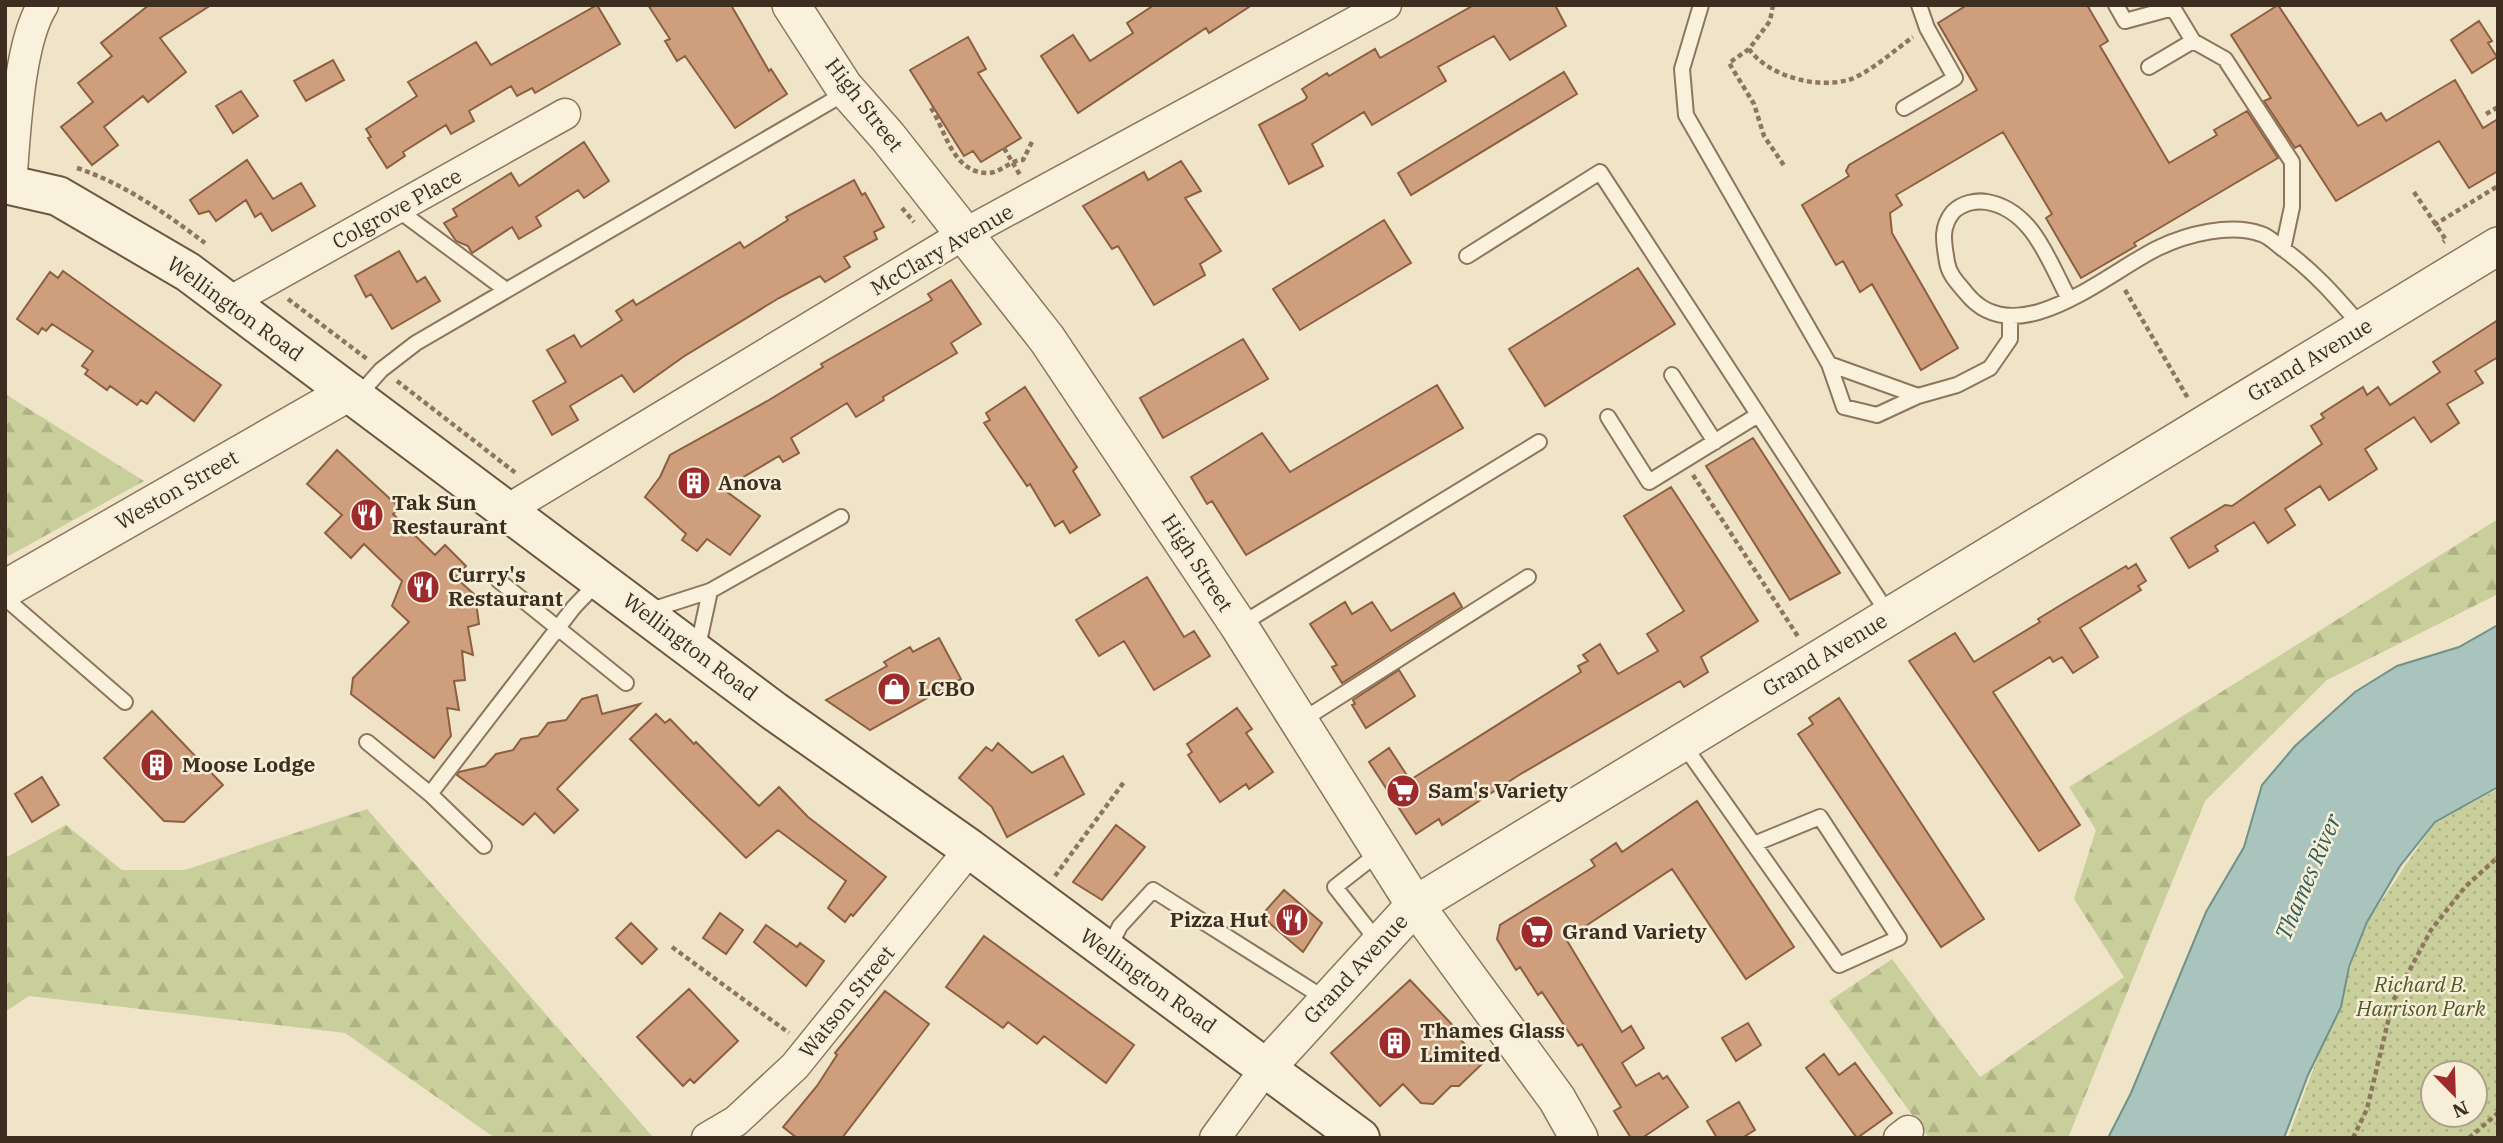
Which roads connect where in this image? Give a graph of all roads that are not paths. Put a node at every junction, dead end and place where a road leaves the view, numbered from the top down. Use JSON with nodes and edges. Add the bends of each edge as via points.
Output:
{"nodes":[{"id":1,"x":43,"y":5,"type":"edge"},
{"id":2,"x":791,"y":5,"type":"edge"},
{"id":3,"x":1386,"y":5,"type":"edge"},
{"id":4,"x":1701,"y":5,"type":"edge"},
{"id":5,"x":2116,"y":5,"type":"edge"},
{"id":6,"x":1922,"y":6,"type":"edge"},
{"id":7,"x":2173,"y":6,"type":"edge"},
{"id":8,"x":2193,"y":41,"type":"junction"},
{"id":9,"x":2149,"y":67,"type":"dead end"},
{"id":10,"x":849,"y":92,"type":"junction"},
{"id":11,"x":1904,"y":108,"type":"dead end"},
{"id":12,"x":565,"y":114,"type":"dead end"},
{"id":13,"x":8,"y":184,"type":"edge"},
{"id":14,"x":398,"y":210,"type":"junction"},
{"id":15,"x":966,"y":233,"type":"junction"},
{"id":16,"x":2498,"y":246,"type":"edge"},
{"id":17,"x":2283,"y":249,"type":"junction"},
{"id":18,"x":1467,"y":256,"type":"dead end"},
{"id":19,"x":506,"y":290,"type":"junction"},
{"id":20,"x":2069,"y":299,"type":"junction"},
{"id":21,"x":229,"y":302,"type":"junction"},
{"id":22,"x":2010,"y":318,"type":"junction"},
{"id":23,"x":2363,"y":328,"type":"junction"},
{"id":24,"x":1829,"y":364,"type":"junction"},
{"id":25,"x":1672,"y":375,"type":"dead end"},
{"id":26,"x":362,"y":387,"type":"junction"},
{"id":27,"x":1918,"y":396,"type":"junction"},
{"id":28,"x":1758,"y":415,"type":"junction"},
{"id":29,"x":1608,"y":417,"type":"dead end"},
{"id":30,"x":1539,"y":442,"type":"dead end"},
{"id":31,"x":1715,"y":442,"type":"junction"},
{"id":32,"x":515,"y":494,"type":"junction"},
{"id":33,"x":841,"y":517,"type":"dead end"},
{"id":34,"x":1528,"y":577,"type":"dead end"},
{"id":35,"x":498,"y":580,"type":"dead end"},
{"id":36,"x":600,"y":580,"type":"junction"},
{"id":37,"x":5,"y":589,"type":"edge"},
{"id":38,"x":710,"y":591,"type":"junction"},
{"id":39,"x":5,"y":598,"type":"edge"},
{"id":40,"x":644,"y":612,"type":"junction"},
{"id":41,"x":1889,"y":616,"type":"junction"},
{"id":42,"x":1239,"y":626,"type":"junction"},
{"id":43,"x":558,"y":629,"type":"junction"},
{"id":44,"x":697,"y":651,"type":"junction"},
{"id":45,"x":626,"y":683,"type":"dead end"},
{"id":46,"x":125,"y":702,"type":"dead end"},
{"id":47,"x":1300,"y":722,"type":"junction"},
{"id":48,"x":366,"y":742,"type":"dead end"},
{"id":49,"x":1682,"y":743,"type":"junction"},
{"id":50,"x":430,"y":794,"type":"junction"},
{"id":51,"x":1754,"y":844,"type":"junction"},
{"id":52,"x":484,"y":846,"type":"dead end"},
{"id":53,"x":970,"y":849,"type":"junction"},
{"id":54,"x":1381,"y":850,"type":"junction"},
{"id":55,"x":1415,"y":905,"type":"junction"},
{"id":56,"x":1379,"y":944,"type":"junction"},
{"id":57,"x":1108,"y":951,"type":"junction"},
{"id":58,"x":1328,"y":1000,"type":"junction"},
{"id":59,"x":1266,"y":1068,"type":"junction"},
{"id":60,"x":706,"y":1138,"type":"edge"},
{"id":61,"x":1216,"y":1138,"type":"edge"},
{"id":62,"x":1360,"y":1138,"type":"edge"},
{"id":63,"x":1579,"y":1138,"type":"edge"}],
"edges":[{"from":1,"to":13,"type":"street","via":[[35,18],[18,97]]},
{"from":2,"to":10,"type":"street","name":"High Street"},
{"from":3,"to":15,"type":"street","name":"McClary Avenue"},
{"from":4,"to":24,"type":"lane","via":[[1682,69],[1686,115]]},
{"from":5,"to":7,"type":"lane","via":[[2125,21]]},
{"from":6,"to":11,"type":"lane","via":[[1927,28],[1955,78]]},
{"from":7,"to":8,"type":"lane"},
{"from":8,"to":9,"type":"lane"},
{"from":8,"to":17,"type":"lane","via":[[2225,59],[2292,162],[2292,207]]},
{"from":10,"to":15,"type":"street","name":"High Street"},
{"from":10,"to":19,"type":"lane"},
{"from":12,"to":14,"type":"street","name":"Colgrove Place"},
{"from":13,"to":21,"type":"main road","name":"Wellington Road","via":[[58,196],[188,272]]},
{"from":14,"to":19,"type":"lane"},
{"from":14,"to":21,"type":"street","name":"Colgrove Place"},
{"from":15,"to":32,"type":"street","name":"McClary Avenue"},
{"from":15,"to":42,"type":"street","name":"High Street","via":[[1047,339]]},
{"from":16,"to":23,"type":"street","name":"Grand Avenue"},
{"from":17,"to":20,"type":"lane","via":[[2262,234],[2213,229],[2159,247]]},
{"from":17,"to":23,"type":"lane","via":[[2312,270]]},
{"from":18,"to":28,"type":"lane","via":[[1600,172]]},
{"from":19,"to":26,"type":"lane","via":[[416,343]]},
{"from":20,"to":22,"type":"lane","via":[[2037,313]]},
{"from":20,"to":22,"type":"lane","via":[[2026,222],[2003,205],[1976,200],[1954,211],[1942,234],[1949,271],[1974,303]]},
{"from":21,"to":26,"type":"main road","name":"Wellington Road"},
{"from":22,"to":27,"type":"lane","via":[[2010,339],[1990,368],[1957,385]]},
{"from":23,"to":41,"type":"street","name":"Grand Avenue"},
{"from":24,"to":27,"type":"lane"},
{"from":24,"to":27,"type":"lane","via":[[1844,407],[1877,415]]},
{"from":25,"to":31,"type":"lane"},
{"from":26,"to":32,"type":"main road","name":"Wellington Road"},
{"from":26,"to":37,"type":"street","name":"Weston Street"},
{"from":28,"to":31,"type":"lane"},
{"from":28,"to":41,"type":"lane"},
{"from":29,"to":31,"type":"lane","via":[[1649,482]]},
{"from":30,"to":42,"type":"lane"},
{"from":32,"to":36,"type":"main road","name":"Wellington Road"},
{"from":33,"to":38,"type":"lane"},
{"from":34,"to":47,"type":"lane"},
{"from":35,"to":43,"type":"lane"},
{"from":36,"to":40,"type":"main road","name":"Wellington Road"},
{"from":36,"to":43,"type":"lane"},
{"from":38,"to":40,"type":"lane"},
{"from":38,"to":44,"type":"lane"},
{"from":39,"to":46,"type":"lane"},
{"from":40,"to":44,"type":"main road","name":"Wellington Road"},
{"from":41,"to":49,"type":"street","name":"Grand Avenue"},
{"from":42,"to":47,"type":"street","name":"High Street"},
{"from":43,"to":45,"type":"lane"},
{"from":43,"to":50,"type":"lane"},
{"from":44,"to":53,"type":"main road","name":"Wellington Road"},
{"from":47,"to":54,"type":"street","name":"High Street"},
{"from":48,"to":50,"type":"lane"},
{"from":49,"to":51,"type":"lane"},
{"from":49,"to":55,"type":"street","name":"Grand Avenue"},
{"from":50,"to":52,"type":"lane"},
{"from":51,"to":51,"type":"lane","via":[[1839,965],[1899,938],[1820,817]]},
{"from":53,"to":57,"type":"main road","name":"Wellington Road"},
{"from":53,"to":60,"type":"street","name":"Watson Street","via":[[794,1066],[736,1121]]},
{"from":54,"to":55,"type":"street","name":"High Street"},
{"from":54,"to":56,"type":"lane","via":[[1335,887]]},
{"from":55,"to":56,"type":"street","name":"Grand Avenue"},
{"from":55,"to":63,"type":"street","name":"High Street","via":[[1557,1099]]},
{"from":56,"to":58,"type":"street","name":"Grand Avenue"},
{"from":57,"to":58,"type":"lane","via":[[1120,926],[1153,890]]},
{"from":57,"to":59,"type":"main road","name":"Wellington Road"},
{"from":58,"to":59,"type":"street","name":"Grand Avenue"},
{"from":59,"to":61,"type":"street","name":"Grand Avenue"},
{"from":59,"to":62,"type":"main road","name":"Wellington Road"}]}
